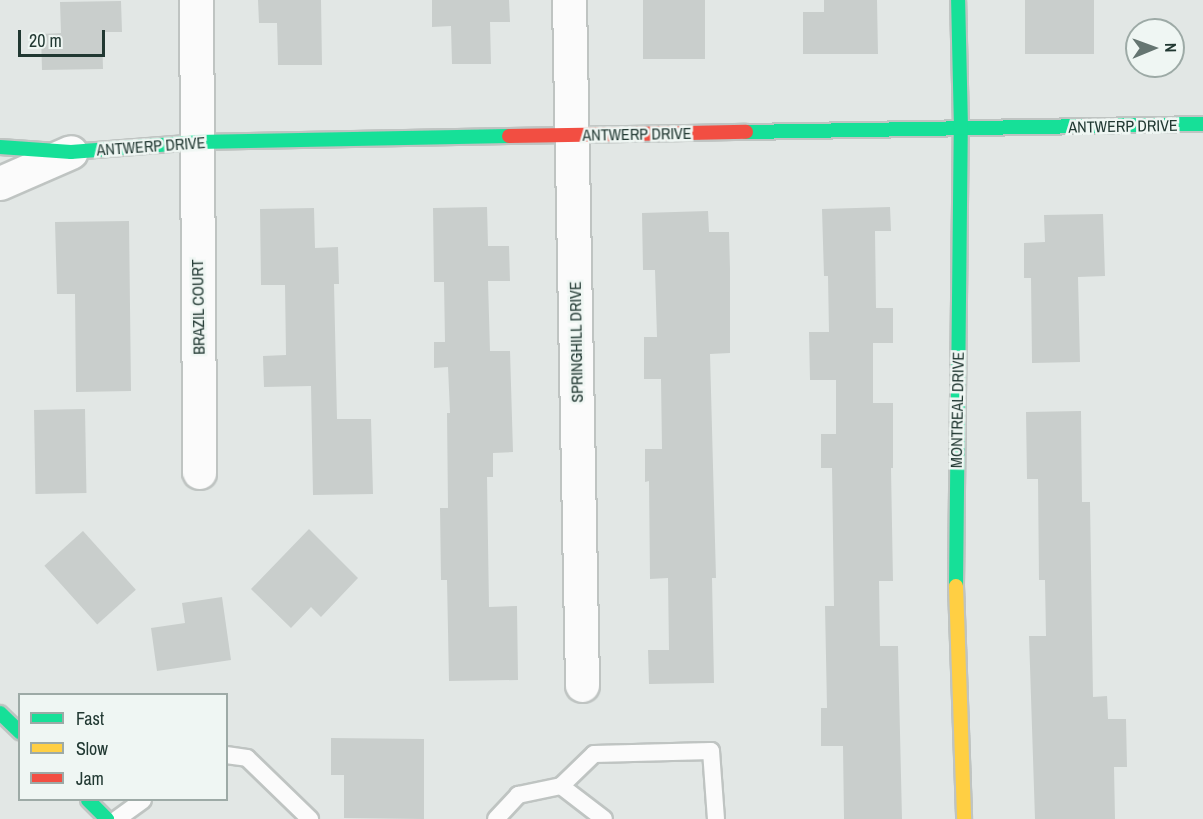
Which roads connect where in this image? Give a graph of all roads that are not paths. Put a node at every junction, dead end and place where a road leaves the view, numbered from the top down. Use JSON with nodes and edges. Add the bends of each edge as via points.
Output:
{"nodes":[{"id":1,"x":196,"y":0,"type":"edge"},
{"id":2,"x":569,"y":0,"type":"edge"},
{"id":3,"x":958,"y":0,"type":"edge"},
{"id":4,"x":1203,"y":124,"type":"edge"},
{"id":5,"x":961,"y":128,"type":"junction"},
{"id":6,"x":572,"y":135,"type":"junction"},
{"id":7,"x":196,"y":142,"type":"junction"},
{"id":8,"x":0,"y":147,"type":"edge"},
{"id":9,"x":71,"y":152,"type":"junction"},
{"id":10,"x":0,"y":183,"type":"edge"},
{"id":11,"x":199,"y":472,"type":"dead end"},
{"id":12,"x":582,"y":685,"type":"dead end"},
{"id":13,"x":0,"y":713,"type":"edge"},
{"id":14,"x":18,"y":730,"type":"edge"},
{"id":15,"x":228,"y":756,"type":"edge"},
{"id":16,"x":561,"y":786,"type":"junction"},
{"id":17,"x":89,"y":801,"type":"edge"},
{"id":18,"x":142,"y":801,"type":"edge"},
{"id":19,"x":107,"y":819,"type":"edge"},
{"id":20,"x":117,"y":819,"type":"edge"},
{"id":21,"x":310,"y":819,"type":"edge"},
{"id":22,"x":496,"y":819,"type":"edge"},
{"id":23,"x":604,"y":819,"type":"edge"},
{"id":24,"x":716,"y":819,"type":"edge"},
{"id":25,"x":964,"y":819,"type":"edge"}],
"edges":[{"from":1,"to":7,"type":"street","name":"BRAZIL COURT"},
{"from":2,"to":6,"type":"street","name":"SPRINGHILL DRIVE"},
{"from":3,"to":5,"type":"street","name":"MONTREAL DRIVE"},
{"from":4,"to":5,"type":"street","name":"ANTWERP DRIVE"},
{"from":5,"to":6,"type":"street","name":"ANTWERP DRIVE"},
{"from":5,"to":25,"type":"street","name":"MONTREAL DRIVE","via":[[955,544]]},
{"from":6,"to":7,"type":"street","name":"ANTWERP DRIVE"},
{"from":6,"to":12,"type":"street","name":"SPRINGHILL DRIVE"},
{"from":7,"to":9,"type":"street","name":"ANTWERP DRIVE"},
{"from":7,"to":11,"type":"street","name":"BRAZIL COURT"},
{"from":8,"to":9,"type":"street","name":"ANTWERP DRIVE"},
{"from":9,"to":10,"type":"street","name":"ANTWERP DRIVE"},
{"from":13,"to":14,"type":"street"},
{"from":15,"to":21,"type":"lane","via":[[248,758]]},
{"from":16,"to":22,"type":"lane","via":[[518,795]]},
{"from":16,"to":23,"type":"lane"},
{"from":16,"to":24,"type":"lane","via":[[594,754],[711,752]]},
{"from":17,"to":19,"type":"street"},
{"from":18,"to":20,"type":"lane"}]}
